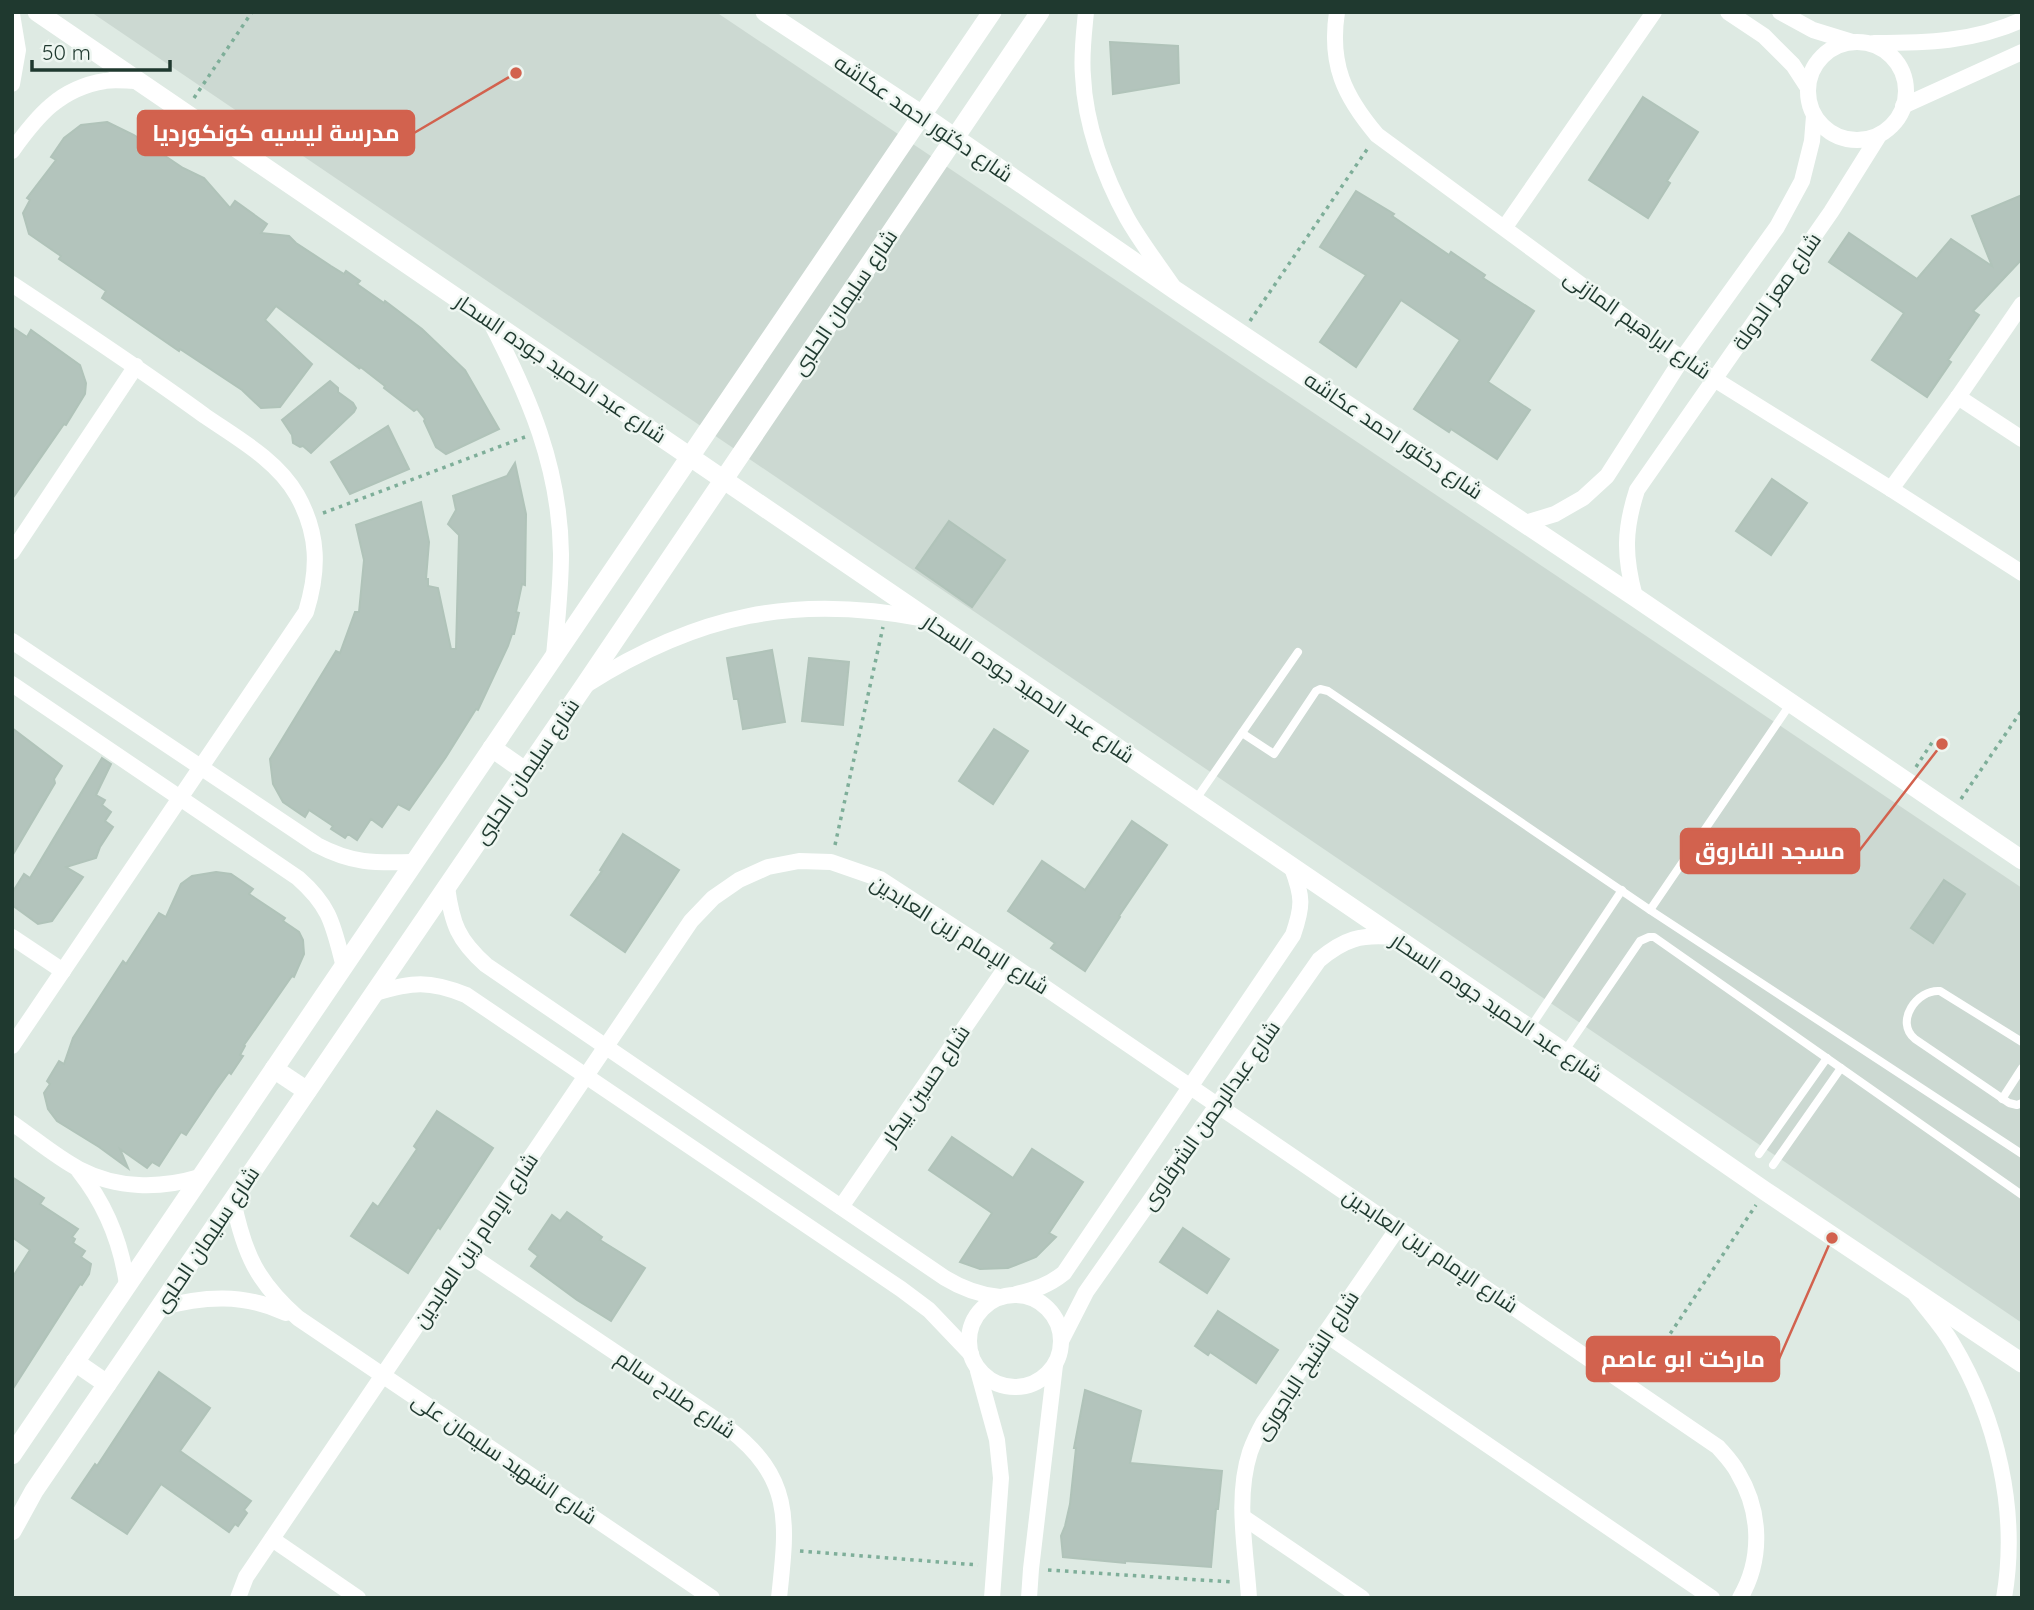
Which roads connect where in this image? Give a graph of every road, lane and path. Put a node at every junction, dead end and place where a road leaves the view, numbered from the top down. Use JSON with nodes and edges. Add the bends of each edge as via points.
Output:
{"nodes":[{"id":1,"x":37,"y":12,"type":"edge"},
{"id":2,"x":252,"y":12,"type":"edge"},
{"id":3,"x":765,"y":12,"type":"edge"},
{"id":4,"x":992,"y":12,"type":"edge"},
{"id":5,"x":1040,"y":12,"type":"edge"},
{"id":6,"x":1086,"y":12,"type":"edge"},
{"id":7,"x":1337,"y":12,"type":"edge"},
{"id":8,"x":1654,"y":12,"type":"edge"},
{"id":9,"x":1728,"y":12,"type":"edge"},
{"id":10,"x":1780,"y":12,"type":"edge"},
{"id":11,"x":12,"y":14,"type":"edge"},
{"id":12,"x":2022,"y":20,"type":"edge"},
{"id":13,"x":1852,"y":42,"type":"junction"},
{"id":14,"x":1869,"y":43,"type":"junction"},
{"id":15,"x":2022,"y":52,"type":"edge"},
{"id":16,"x":138,"y":81,"type":"junction"},
{"id":17,"x":12,"y":84,"type":"edge"},
{"id":18,"x":1808,"y":88,"type":"junction"},
{"id":19,"x":1903,"y":106,"type":"junction"},
{"id":20,"x":184,"y":113,"type":"junction"},
{"id":21,"x":922,"y":115,"type":"junction"},
{"id":22,"x":1814,"y":116,"type":"junction"},
{"id":23,"x":1377,"y":135,"type":"junction"},
{"id":24,"x":1878,"y":137,"type":"junction"},
{"id":25,"x":955,"y":139,"type":"junction"},
{"id":26,"x":12,"y":151,"type":"edge"},
{"id":27,"x":1505,"y":227,"type":"junction"},
{"id":28,"x":12,"y":284,"type":"edge"},
{"id":29,"x":1175,"y":290,"type":"junction"},
{"id":30,"x":2022,"y":304,"type":"edge"},
{"id":31,"x":489,"y":319,"type":"junction"},
{"id":32,"x":1242,"y":333,"type":"junction"},
{"id":33,"x":1682,"y":359,"type":"junction"},
{"id":34,"x":136,"y":366,"type":"junction"},
{"id":35,"x":1715,"y":379,"type":"junction"},
{"id":36,"x":1958,"y":397,"type":"junction"},
{"id":37,"x":540,"y":431,"type":"junction"},
{"id":38,"x":2022,"y":439,"type":"edge"},
{"id":39,"x":690,"y":457,"type":"junction"},
{"id":40,"x":723,"y":480,"type":"junction"},
{"id":41,"x":1891,"y":489,"type":"junction"},
{"id":42,"x":308,"y":519,"type":"junction"},
{"id":43,"x":1525,"y":523,"type":"junction"},
{"id":44,"x":12,"y":552,"type":"edge"},
{"id":45,"x":2022,"y":573,"type":"edge"},
{"id":46,"x":1635,"y":597,"type":"junction"},
{"id":47,"x":886,"y":611,"type":"junction"},
{"id":48,"x":927,"y":619,"type":"junction"},
{"id":49,"x":12,"y":641,"type":"edge"},
{"id":50,"x":1298,"y":652,"type":"dead end"},
{"id":51,"x":554,"y":656,"type":"junction"},
{"id":52,"x":12,"y":684,"type":"edge"},
{"id":53,"x":584,"y":686,"type":"junction"},
{"id":54,"x":1791,"y":703,"type":"junction"},
{"id":55,"x":2022,"y":710,"type":"edge"},
{"id":56,"x":1242,"y":733,"type":"junction"},
{"id":57,"x":1933,"y":741,"type":"dead end"},
{"id":58,"x":492,"y":748,"type":"junction"},
{"id":59,"x":201,"y":768,"type":"junction"},
{"id":60,"x":525,"y":771,"type":"junction"},
{"id":61,"x":1907,"y":781,"type":"junction"},
{"id":62,"x":180,"y":798,"type":"junction"},
{"id":63,"x":1194,"y":802,"type":"junction"},
{"id":64,"x":1952,"y":812,"type":"junction"},
{"id":65,"x":2022,"y":860,"type":"edge"},
{"id":66,"x":414,"y":862,"type":"junction"},
{"id":67,"x":831,"y":862,"type":"junction"},
{"id":68,"x":1292,"y":868,"type":"junction"},
{"id":69,"x":447,"y":887,"type":"junction"},
{"id":70,"x":1622,"y":890,"type":"junction"},
{"id":71,"x":1650,"y":910,"type":"junction"},
{"id":72,"x":12,"y":937,"type":"edge"},
{"id":73,"x":1393,"y":937,"type":"junction"},
{"id":74,"x":1009,"y":963,"type":"junction"},
{"id":75,"x":344,"y":967,"type":"junction"},
{"id":76,"x":63,"y":971,"type":"junction"},
{"id":77,"x":375,"y":993,"type":"junction"},
{"id":78,"x":1529,"y":1029,"type":"junction"},
{"id":79,"x":2022,"y":1042,"type":"edge"},
{"id":80,"x":12,"y":1046,"type":"edge"},
{"id":81,"x":606,"y":1047,"type":"junction"},
{"id":82,"x":1564,"y":1052,"type":"junction"},
{"id":83,"x":1826,"y":1058,"type":"junction"},
{"id":84,"x":1841,"y":1068,"type":"junction"},
{"id":85,"x":2022,"y":1068,"type":"edge"},
{"id":86,"x":274,"y":1069,"type":"junction"},
{"id":87,"x":586,"y":1076,"type":"junction"},
{"id":88,"x":1191,"y":1087,"type":"junction"},
{"id":89,"x":307,"y":1091,"type":"junction"},
{"id":90,"x":2002,"y":1099,"type":"junction"},
{"id":91,"x":2022,"y":1103,"type":"edge"},
{"id":92,"x":1217,"y":1105,"type":"junction"},
{"id":93,"x":12,"y":1123,"type":"edge"},
{"id":94,"x":1759,"y":1154,"type":"dead end"},
{"id":95,"x":2022,"y":1154,"type":"edge"},
{"id":96,"x":1773,"y":1166,"type":"dead end"},
{"id":97,"x":78,"y":1169,"type":"junction"},
{"id":98,"x":200,"y":1177,"type":"junction"},
{"id":99,"x":1765,"y":1192,"type":"junction"},
{"id":100,"x":2022,"y":1195,"type":"edge"},
{"id":101,"x":233,"y":1200,"type":"junction"},
{"id":102,"x":841,"y":1207,"type":"junction"},
{"id":103,"x":1398,"y":1228,"type":"junction"},
{"id":104,"x":467,"y":1253,"type":"junction"},
{"id":105,"x":127,"y":1284,"type":"junction"},
{"id":106,"x":1913,"y":1290,"type":"junction"},
{"id":107,"x":1008,"y":1296,"type":"junction"},
{"id":108,"x":159,"y":1308,"type":"junction"},
{"id":109,"x":298,"y":1318,"type":"junction"},
{"id":110,"x":1325,"y":1335,"type":"junction"},
{"id":111,"x":1062,"y":1339,"type":"junction"},
{"id":112,"x":974,"y":1361,"type":"junction"},
{"id":113,"x":75,"y":1362,"type":"junction"},
{"id":114,"x":2022,"y":1363,"type":"edge"},
{"id":115,"x":1055,"y":1365,"type":"junction"},
{"id":116,"x":383,"y":1376,"type":"junction"},
{"id":117,"x":107,"y":1384,"type":"junction"},
{"id":118,"x":1634,"y":1388,"type":"junction"},
{"id":119,"x":12,"y":1455,"type":"edge"},
{"id":120,"x":1243,"y":1517,"type":"junction"},
{"id":121,"x":12,"y":1531,"type":"edge"},
{"id":122,"x":272,"y":1538,"type":"junction"},
{"id":123,"x":784,"y":1549,"type":"junction"},
{"id":124,"x":994,"y":1566,"type":"junction"},
{"id":125,"x":1031,"y":1569,"type":"junction"},
{"id":126,"x":1249,"y":1590,"type":"edge"},
{"id":127,"x":238,"y":1598,"type":"edge"},
{"id":128,"x":358,"y":1598,"type":"edge"},
{"id":129,"x":712,"y":1598,"type":"edge"},
{"id":130,"x":779,"y":1598,"type":"edge"},
{"id":131,"x":992,"y":1598,"type":"edge"},
{"id":132,"x":1029,"y":1598,"type":"edge"},
{"id":133,"x":1362,"y":1598,"type":"edge"},
{"id":134,"x":1712,"y":1598,"type":"edge"},
{"id":135,"x":1740,"y":1598,"type":"edge"},
{"id":136,"x":2004,"y":1598,"type":"edge"}],
"edges":[{"from":1,"to":16,"type":"street","name":"شارع عبد الحميد جوده السحار"},
{"from":2,"to":20,"type":"path"},
{"from":3,"to":21,"type":"street","name":"شارع دكتور احمد عكاشه"},
{"from":4,"to":21,"type":"street","name":"شارع سليمان الحلبى"},
{"from":5,"to":25,"type":"street","name":"شارع سليمان الحلبى"},
{"from":6,"to":29,"type":"street","via":[[1083,77],[1090,123],[1106,174],[1127,219]]},
{"from":7,"to":23,"type":"street","name":"شارع ابراهيم المازنى","via":[[1336,56],[1343,85],[1357,112]]},
{"from":8,"to":27,"type":"street"},
{"from":9,"to":18,"type":"street","via":[[1764,36]]},
{"from":10,"to":13,"type":"street","via":[[1813,30]]},
{"from":11,"to":17,"type":"street","via":[[18,51]]},
{"from":12,"to":14,"type":"street","via":[[1934,43]]},
{"from":13,"to":14,"type":"street"},
{"from":13,"to":18,"type":"street","via":[[1826,53]]},
{"from":14,"to":19,"type":"street","via":[[1884,50],[1903,75]]},
{"from":15,"to":19,"type":"street"},
{"from":16,"to":20,"type":"street","name":"شارع عبد الحميد جوده السحار"},
{"from":16,"to":26,"type":"street","via":[[107,81],[76,89],[50,105]]},
{"from":18,"to":22,"type":"street"},
{"from":19,"to":24,"type":"street"},
{"from":20,"to":31,"type":"street","name":"شارع عبد الحميد جوده السحار"},
{"from":21,"to":25,"type":"street","name":"شارع دكتور احمد عكاشه"},
{"from":21,"to":39,"type":"street","name":"شارع سليمان الحلبى"},
{"from":22,"to":24,"type":"street","via":[[1838,136],[1854,140]]},
{"from":22,"to":33,"type":"street","name":"شارع معز الدولة","via":[[1802,181],[1777,228]]},
{"from":23,"to":27,"type":"street","name":"شارع ابراهيم المازنى"},
{"from":23,"to":32,"type":"path"},
{"from":24,"to":35,"type":"street","name":"شارع معز الدولة"},
{"from":25,"to":29,"type":"street","name":"شارع دكتور احمد عكاشه"},
{"from":25,"to":40,"type":"street","name":"شارع سليمان الحلبى"},
{"from":27,"to":33,"type":"street","name":"شارع ابراهيم المازنى"},
{"from":28,"to":34,"type":"street"},
{"from":29,"to":32,"type":"street","name":"شارع دكتور احمد عكاشه"},
{"from":30,"to":36,"type":"street"},
{"from":31,"to":37,"type":"street"},
{"from":31,"to":39,"type":"street","name":"شارع عبد الحميد جوده السحار"},
{"from":32,"to":43,"type":"street","name":"شارع دكتور احمد عكاشه"},
{"from":33,"to":35,"type":"street","name":"شارع ابراهيم المازنى"},
{"from":33,"to":43,"type":"street","name":"شارع معز الدولة","via":[[1607,477],[1555,514]]},
{"from":34,"to":42,"type":"street","via":[[279,471]]},
{"from":34,"to":44,"type":"street"},
{"from":35,"to":41,"type":"street","name":"شارع ابراهيم المازنى"},
{"from":35,"to":46,"type":"street","name":"شارع معز الدولة","via":[[1637,490],[1626,543]]},
{"from":36,"to":38,"type":"street"},
{"from":36,"to":41,"type":"street"},
{"from":37,"to":42,"type":"path"},
{"from":37,"to":51,"type":"street","via":[[557,505],[561,554]]},
{"from":39,"to":40,"type":"street","name":"شارع عبد الحميد جوده السحار"},
{"from":39,"to":51,"type":"street","name":"شارع سليمان الحلبى"},
{"from":40,"to":48,"type":"street","name":"شارع عبد الحميد جوده السحار"},
{"from":40,"to":53,"type":"street","name":"شارع سليمان الحلبى"},
{"from":41,"to":45,"type":"street","name":"شارع ابراهيم المازنى"},
{"from":42,"to":59,"type":"street","via":[[316,565],[306,612]]},
{"from":43,"to":46,"type":"street","name":"شارع دكتور احمد عكاشه"},
{"from":46,"to":54,"type":"street","name":"شارع دكتور احمد عكاشه"},
{"from":47,"to":48,"type":"street"},
{"from":47,"to":53,"type":"street","via":[[807,608],[750,615],[664,641]]},
{"from":47,"to":67,"type":"path"},
{"from":48,"to":63,"type":"street","name":"شارع عبد الحميد جوده السحار"},
{"from":49,"to":59,"type":"street"},
{"from":50,"to":56,"type":"lane"},
{"from":51,"to":58,"type":"street","name":"شارع سليمان الحلبى"},
{"from":52,"to":62,"type":"street"},
{"from":53,"to":60,"type":"street","name":"شارع سليمان الحلبى"},
{"from":54,"to":61,"type":"street","name":"شارع دكتور احمد عكاشه"},
{"from":54,"to":71,"type":"lane"},
{"from":55,"to":64,"type":"path"},
{"from":56,"to":63,"type":"lane"},
{"from":56,"to":70,"type":"lane","via":[[1274,754],[1316,691],[1324,689]]},
{"from":57,"to":61,"type":"path"},
{"from":58,"to":60,"type":"street"},
{"from":58,"to":66,"type":"street","name":"شارع سليمان الحلبى"},
{"from":59,"to":62,"type":"street"},
{"from":59,"to":66,"type":"street","via":[[338,856],[361,862]]},
{"from":60,"to":69,"type":"street","name":"شارع سليمان الحلبى"},
{"from":61,"to":64,"type":"street","name":"شارع دكتور احمد عكاشه"},
{"from":62,"to":75,"type":"street","via":[[316,894],[329,914]]},
{"from":62,"to":76,"type":"street"},
{"from":63,"to":68,"type":"street","name":"شارع عبد الحميد جوده السحار"},
{"from":64,"to":65,"type":"street","name":"شارع دكتور احمد عكاشه"},
{"from":66,"to":75,"type":"street","name":"شارع سليمان الحلبى"},
{"from":67,"to":74,"type":"street","name":"شارع الإمام زين العابدين","via":[[880,879]]},
{"from":67,"to":81,"type":"street","name":"شارع الإمام زين العابدين","via":[[799,861],[768,867],[713,898],[691,922]]},
{"from":68,"to":73,"type":"street","name":"شارع عبد الحميد جوده السحار"},
{"from":68,"to":88,"type":"street","name":"شارع عبدالرحمن الشرقاوى","via":[[1300,890],[1301,913],[1293,935]]},
{"from":69,"to":77,"type":"street","name":"شارع سليمان الحلبى"},
{"from":69,"to":81,"type":"street","via":[[457,931],[470,950]]},
{"from":70,"to":71,"type":"lane"},
{"from":70,"to":78,"type":"lane"},
{"from":71,"to":95,"type":"lane"},
{"from":72,"to":76,"type":"street"},
{"from":73,"to":78,"type":"street","name":"شارع عبد الحميد جوده السحار"},
{"from":73,"to":92,"type":"street","name":"شارع عبدالرحمن الشرقاوى","via":[[1353,939],[1320,960]]},
{"from":74,"to":88,"type":"street","name":"شارع الإمام زين العابدين"},
{"from":74,"to":102,"type":"street","name":"شارع حسين بيكار"},
{"from":75,"to":86,"type":"street","name":"شارع سليمان الحلبى"},
{"from":76,"to":80,"type":"street"},
{"from":77,"to":87,"type":"street","via":[[419,983],[443,985],[466,995]]},
{"from":77,"to":89,"type":"street","name":"شارع سليمان الحلبى"},
{"from":78,"to":82,"type":"street","name":"شارع عبد الحميد جوده السحار"},
{"from":79,"to":90,"type":"lane","via":[[1940,991],[1921,995],[1906,1017],[1910,1035]]},
{"from":81,"to":87,"type":"street","name":"شارع الإمام زين العابدين"},
{"from":81,"to":102,"type":"street"},
{"from":82,"to":83,"type":"lane","via":[[1640,941],[1649,937]]},
{"from":82,"to":99,"type":"street","name":"شارع عبد الحميد جوده السحار"},
{"from":83,"to":84,"type":"lane"},
{"from":83,"to":94,"type":"lane"},
{"from":84,"to":96,"type":"lane"},
{"from":84,"to":100,"type":"lane"},
{"from":85,"to":90,"type":"lane"},
{"from":86,"to":89,"type":"street"},
{"from":86,"to":98,"type":"street","name":"شارع سليمان الحلبى"},
{"from":87,"to":104,"type":"street","name":"شارع الإمام زين العابدين"},
{"from":87,"to":112,"type":"street","via":[[901,1289],[929,1310]]},
{"from":88,"to":92,"type":"street","name":"شارع الإمام زين العابدين"},
{"from":88,"to":107,"type":"street","name":"شارع عبدالرحمن الشرقاوى","via":[[1064,1273],[1038,1289]]},
{"from":89,"to":101,"type":"street","name":"شارع سليمان الحلبى"},
{"from":90,"to":91,"type":"lane","via":[[2012,1105]]},
{"from":92,"to":103,"type":"street","name":"شارع الإمام زين العابدين"},
{"from":92,"to":111,"type":"street","name":"شارع عبدالرحمن الشرقاوى","via":[[1086,1292]]},
{"from":93,"to":97,"type":"street"},
{"from":97,"to":98,"type":"street","via":[[138,1185],[159,1186]]},
{"from":97,"to":105,"type":"street","via":[[111,1223]]},
{"from":98,"to":105,"type":"street","name":"شارع سليمان الحلبى"},
{"from":99,"to":106,"type":"street","name":"شارع عبد الحميد جوده السحار"},
{"from":99,"to":118,"type":"path"},
{"from":101,"to":108,"type":"street","name":"شارع سليمان الحلبى"},
{"from":101,"to":109,"type":"street","name":"شارع الشهيد سليمان على","via":[[238,1228],[260,1279]]},
{"from":102,"to":107,"type":"street","via":[[962,1288],[980,1295]]},
{"from":103,"to":110,"type":"street","name":"شارع الشيخ الباجورى"},
{"from":103,"to":118,"type":"street","name":"شارع الإمام زين العابدين"},
{"from":104,"to":116,"type":"street","name":"شارع الإمام زين العابدين"},
{"from":104,"to":123,"type":"street","name":"شارع صلاح سالم","via":[[747,1443],[774,1480],[782,1503]]},
{"from":105,"to":113,"type":"street","name":"شارع سليمان الحلبى"},
{"from":106,"to":114,"type":"street","name":"شارع عبد الحميد جوده السحار"},
{"from":106,"to":136,"type":"street","via":[[1951,1342],[1981,1399],[2000,1461],[2008,1525]]},
{"from":107,"to":111,"type":"street","via":[[1033,1298],[1048,1308]]},
{"from":107,"to":112,"type":"street","via":[[988,1304],[971,1326]]},
{"from":108,"to":109,"type":"street","name":"شارع الشهيد سليمان على","via":[[216,1297],[244,1299]]},
{"from":108,"to":117,"type":"street","name":"شارع سليمان الحلبى"},
{"from":109,"to":116,"type":"street","name":"شارع الشهيد سليمان على"},
{"from":110,"to":120,"type":"street","name":"شارع الشيخ الباجورى","via":[[1264,1422],[1250,1452]]},
{"from":110,"to":134,"type":"street"},
{"from":111,"to":115,"type":"street"},
{"from":112,"to":115,"type":"street","via":[[988,1379],[1017,1387],[1032,1384]]},
{"from":112,"to":124,"type":"street","via":[[997,1440],[1001,1478]]},
{"from":113,"to":117,"type":"street"},
{"from":113,"to":119,"type":"street","name":"شارع سليمان الحلبى"},
{"from":115,"to":125,"type":"street"},
{"from":116,"to":122,"type":"street","name":"شارع الإمام زين العابدين"},
{"from":116,"to":129,"type":"street","name":"شارع الشهيد سليمان على"},
{"from":117,"to":121,"type":"street","name":"شارع سليمان الحلبى"},
{"from":118,"to":135,"type":"street","name":"شارع الإمام زين العابدين","via":[[1718,1447],[1738,1472],[1751,1498],[1757,1527],[1755,1557]]},
{"from":120,"to":126,"type":"street","name":"شارع الشيخ الباجورى"},
{"from":120,"to":133,"type":"street"},
{"from":122,"to":127,"type":"street","name":"شارع الإمام زين العابدين"},
{"from":122,"to":128,"type":"street"},
{"from":123,"to":124,"type":"path"},
{"from":123,"to":130,"type":"street","name":"شارع صلاح سالم"},
{"from":124,"to":131,"type":"street"},
{"from":125,"to":126,"type":"path"},
{"from":125,"to":132,"type":"street"}]}
